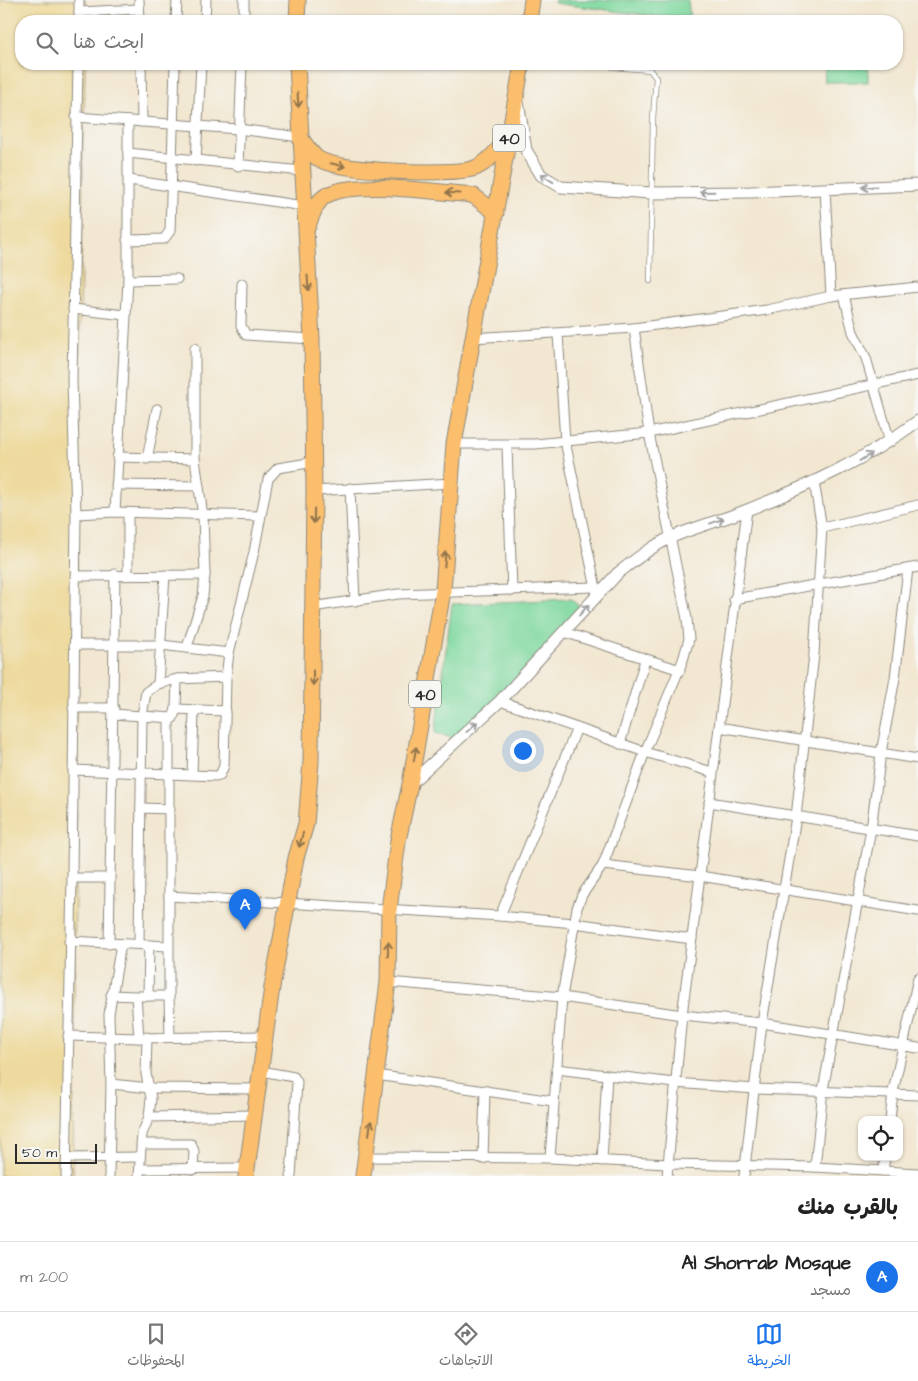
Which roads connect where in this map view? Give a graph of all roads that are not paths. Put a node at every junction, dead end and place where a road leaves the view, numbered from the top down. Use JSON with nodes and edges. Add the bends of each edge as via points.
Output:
{"nodes":[{"id":1,"x":79,"y":0,"type":"edge"},
{"id":2,"x":177,"y":0,"type":"edge"},
{"id":3,"x":206,"y":0,"type":"edge"},
{"id":4,"x":244,"y":0,"type":"edge"},
{"id":5,"x":298,"y":0,"type":"edge"},
{"id":6,"x":532,"y":0,"type":"edge"},
{"id":7,"x":139,"y":5,"type":"edge"},
{"id":8,"x":79,"y":15,"type":"edge"},
{"id":9,"x":84,"y":15,"type":"edge"},
{"id":10,"x":176,"y":15,"type":"edge"},
{"id":11,"x":205,"y":15,"type":"edge"},
{"id":12,"x":244,"y":15,"type":"edge"},
{"id":13,"x":298,"y":15,"type":"edge"},
{"id":14,"x":530,"y":15,"type":"edge"},
{"id":15,"x":78,"y":70,"type":"edge"},
{"id":16,"x":141,"y":70,"type":"edge"},
{"id":17,"x":175,"y":70,"type":"edge"},
{"id":18,"x":201,"y":70,"type":"edge"},
{"id":19,"x":242,"y":70,"type":"edge"},
{"id":20,"x":297,"y":70,"type":"edge"},
{"id":21,"x":521,"y":70,"type":"edge"},
{"id":22,"x":650,"y":70,"type":"edge"},
{"id":23,"x":517,"y":97,"type":"junction"},
{"id":24,"x":76,"y":118,"type":"junction"},
{"id":25,"x":128,"y":121,"type":"junction"},
{"id":26,"x":142,"y":122,"type":"junction"},
{"id":27,"x":174,"y":124,"type":"junction"},
{"id":28,"x":197,"y":126,"type":"junction"},
{"id":29,"x":238,"y":129,"type":"junction"},
{"id":30,"x":300,"y":137,"type":"junction"},
{"id":31,"x":510,"y":137,"type":"junction"},
{"id":32,"x":128,"y":153,"type":"junction"},
{"id":33,"x":171,"y":157,"type":"junction"},
{"id":34,"x":196,"y":161,"type":"junction"},
{"id":35,"x":238,"y":166,"type":"junction"},
{"id":36,"x":302,"y":171,"type":"junction"},
{"id":37,"x":128,"y":180,"type":"junction"},
{"id":38,"x":918,"y":185,"type":"edge"},
{"id":39,"x":172,"y":186,"type":"junction"},
{"id":40,"x":825,"y":189,"type":"junction"},
{"id":41,"x":651,"y":193,"type":"junction"},
{"id":42,"x":304,"y":206,"type":"junction"},
{"id":43,"x":496,"y":213,"type":"junction"},
{"id":44,"x":305,"y":235,"type":"junction"},
{"id":45,"x":128,"y":240,"type":"junction"},
{"id":46,"x":177,"y":279,"type":"dead end"},
{"id":47,"x":128,"y":280,"type":"junction"},
{"id":48,"x":650,"y":281,"type":"dead end"},
{"id":49,"x":242,"y":284,"type":"dead end"},
{"id":50,"x":918,"y":287,"type":"edge"},
{"id":51,"x":844,"y":295,"type":"junction"},
{"id":52,"x":831,"y":296,"type":"junction"},
{"id":53,"x":74,"y":309,"type":"junction"},
{"id":54,"x":125,"y":315,"type":"junction"},
{"id":55,"x":634,"y":328,"type":"junction"},
{"id":56,"x":558,"y":334,"type":"junction"},
{"id":57,"x":472,"y":338,"type":"junction"},
{"id":58,"x":312,"y":339,"type":"junction"},
{"id":59,"x":195,"y":348,"type":"dead end"},
{"id":60,"x":918,"y":375,"type":"edge"},
{"id":61,"x":874,"y":383,"type":"junction"},
{"id":62,"x":157,"y":409,"type":"dead end"},
{"id":63,"x":918,"y":421,"type":"edge"},
{"id":64,"x":649,"y":433,"type":"junction"},
{"id":65,"x":565,"y":441,"type":"junction"},
{"id":66,"x":890,"y":442,"type":"junction"},
{"id":67,"x":454,"y":444,"type":"junction"},
{"id":68,"x":507,"y":446,"type":"junction"},
{"id":69,"x":118,"y":457,"type":"junction"},
{"id":70,"x":147,"y":459,"type":"junction"},
{"id":71,"x":195,"y":459,"type":"junction"},
{"id":72,"x":314,"y":462,"type":"junction"},
{"id":73,"x":814,"y":482,"type":"junction"},
{"id":74,"x":452,"y":483,"type":"junction"},
{"id":75,"x":116,"y":485,"type":"junction"},
{"id":76,"x":199,"y":486,"type":"junction"},
{"id":77,"x":350,"y":488,"type":"junction"},
{"id":78,"x":314,"y":491,"type":"junction"},
{"id":79,"x":918,"y":505,"type":"edge"},
{"id":80,"x":747,"y":510,"type":"junction"},
{"id":81,"x":116,"y":512,"type":"junction"},
{"id":82,"x":128,"y":513,"type":"junction"},
{"id":83,"x":76,"y":514,"type":"junction"},
{"id":84,"x":203,"y":516,"type":"junction"},
{"id":85,"x":260,"y":516,"type":"junction"},
{"id":86,"x":822,"y":528,"type":"junction"},
{"id":87,"x":670,"y":538,"type":"junction"},
{"id":88,"x":918,"y":567,"type":"edge"},
{"id":89,"x":908,"y":569,"type":"junction"},
{"id":90,"x":115,"y":574,"type":"junction"},
{"id":91,"x":128,"y":574,"type":"junction"},
{"id":92,"x":165,"y":575,"type":"junction"},
{"id":93,"x":205,"y":575,"type":"junction"},
{"id":94,"x":75,"y":576,"type":"junction"},
{"id":95,"x":818,"y":584,"type":"junction"},
{"id":96,"x":443,"y":591,"type":"junction"},
{"id":97,"x":512,"y":591,"type":"junction"},
{"id":98,"x":596,"y":591,"type":"junction"},
{"id":99,"x":734,"y":599,"type":"junction"},
{"id":100,"x":355,"y":600,"type":"junction"},
{"id":101,"x":312,"y":607,"type":"junction"},
{"id":102,"x":564,"y":632,"type":"junction"},
{"id":103,"x":114,"y":643,"type":"junction"},
{"id":104,"x":74,"y":645,"type":"junction"},
{"id":105,"x":160,"y":645,"type":"junction"},
{"id":106,"x":187,"y":647,"type":"junction"},
{"id":107,"x":229,"y":653,"type":"junction"},
{"id":108,"x":645,"y":660,"type":"junction"},
{"id":109,"x":680,"y":670,"type":"junction"},
{"id":110,"x":226,"y":677,"type":"junction"},
{"id":111,"x":177,"y":679,"type":"junction"},
{"id":112,"x":158,"y":684,"type":"junction"},
{"id":113,"x":500,"y":700,"type":"junction"},
{"id":114,"x":73,"y":708,"type":"junction"},
{"id":115,"x":176,"y":709,"type":"junction"},
{"id":116,"x":113,"y":711,"type":"junction"},
{"id":117,"x":194,"y":711,"type":"junction"},
{"id":118,"x":226,"y":711,"type":"junction"},
{"id":119,"x":142,"y":716,"type":"junction"},
{"id":120,"x":169,"y":718,"type":"junction"},
{"id":121,"x":718,"y":727,"type":"junction"},
{"id":122,"x":576,"y":728,"type":"junction"},
{"id":123,"x":804,"y":739,"type":"junction"},
{"id":124,"x":620,"y":744,"type":"junction"},
{"id":125,"x":646,"y":752,"type":"junction"},
{"id":126,"x":880,"y":753,"type":"junction"},
{"id":127,"x":918,"y":759,"type":"edge"},
{"id":128,"x":72,"y":770,"type":"junction"},
{"id":129,"x":110,"y":772,"type":"junction"},
{"id":130,"x":712,"y":772,"type":"junction"},
{"id":131,"x":140,"y":773,"type":"junction"},
{"id":132,"x":169,"y":774,"type":"junction"},
{"id":133,"x":192,"y":775,"type":"junction"},
{"id":134,"x":410,"y":784,"type":"junction"},
{"id":135,"x":709,"y":802,"type":"junction"},
{"id":136,"x":141,"y":808,"type":"junction"},
{"id":137,"x":170,"y":809,"type":"junction"},
{"id":138,"x":796,"y":817,"type":"junction"},
{"id":139,"x":871,"y":829,"type":"junction"},
{"id":140,"x":918,"y":836,"type":"edge"},
{"id":141,"x":603,"y":865,"type":"junction"},
{"id":142,"x":700,"y":876,"type":"junction"},
{"id":143,"x":72,"y":878,"type":"junction"},
{"id":144,"x":109,"y":878,"type":"junction"},
{"id":145,"x":783,"y":890,"type":"junction"},
{"id":146,"x":169,"y":896,"type":"junction"},
{"id":147,"x":857,"y":900,"type":"junction"},
{"id":148,"x":288,"y":903,"type":"junction"},
{"id":149,"x":389,"y":910,"type":"junction"},
{"id":150,"x":918,"y":911,"type":"edge"},
{"id":151,"x":500,"y":916,"type":"junction"},
{"id":152,"x":574,"y":923,"type":"junction"},
{"id":153,"x":692,"y":939,"type":"junction"},
{"id":154,"x":69,"y":941,"type":"junction"},
{"id":155,"x":109,"y":944,"type":"junction"},
{"id":156,"x":121,"y":944,"type":"junction"},
{"id":157,"x":139,"y":944,"type":"junction"},
{"id":158,"x":149,"y":945,"type":"junction"},
{"id":159,"x":168,"y":946,"type":"junction"},
{"id":160,"x":918,"y":978,"type":"edge"},
{"id":161,"x":388,"y":982,"type":"junction"},
{"id":162,"x":111,"y":995,"type":"junction"},
{"id":163,"x":136,"y":996,"type":"junction"},
{"id":164,"x":148,"y":996,"type":"junction"},
{"id":165,"x":169,"y":996,"type":"junction"},
{"id":166,"x":562,"y":997,"type":"junction"},
{"id":167,"x":682,"y":1016,"type":"junction"},
{"id":168,"x":762,"y":1023,"type":"junction"},
{"id":169,"x":834,"y":1034,"type":"junction"},
{"id":170,"x":68,"y":1036,"type":"junction"},
{"id":171,"x":264,"y":1036,"type":"junction"},
{"id":172,"x":109,"y":1037,"type":"junction"},
{"id":173,"x":170,"y":1037,"type":"junction"},
{"id":174,"x":143,"y":1038,"type":"junction"},
{"id":175,"x":903,"y":1045,"type":"junction"},
{"id":176,"x":918,"y":1048,"type":"edge"},
{"id":177,"x":556,"y":1069,"type":"junction"},
{"id":178,"x":261,"y":1071,"type":"junction"},
{"id":179,"x":376,"y":1075,"type":"junction"},
{"id":180,"x":608,"y":1075,"type":"junction"},
{"id":181,"x":676,"y":1083,"type":"junction"},
{"id":182,"x":111,"y":1084,"type":"junction"},
{"id":183,"x":150,"y":1088,"type":"junction"},
{"id":184,"x":258,"y":1089,"type":"junction"},
{"id":185,"x":755,"y":1089,"type":"junction"},
{"id":186,"x":485,"y":1090,"type":"junction"},
{"id":187,"x":823,"y":1090,"type":"junction"},
{"id":188,"x":893,"y":1092,"type":"junction"},
{"id":189,"x":918,"y":1095,"type":"edge"},
{"id":190,"x":553,"y":1101,"type":"junction"},
{"id":191,"x":254,"y":1115,"type":"junction"},
{"id":192,"x":148,"y":1116,"type":"junction"},
{"id":193,"x":890,"y":1116,"type":"edge"},
{"id":194,"x":141,"y":1144,"type":"junction"},
{"id":195,"x":140,"y":1157,"type":"junction"},
{"id":196,"x":366,"y":1157,"type":"junction"},
{"id":197,"x":67,"y":1158,"type":"junction"},
{"id":198,"x":109,"y":1158,"type":"junction"},
{"id":199,"x":550,"y":1158,"type":"junction"},
{"id":200,"x":482,"y":1159,"type":"junction"},
{"id":201,"x":602,"y":1161,"type":"junction"},
{"id":202,"x":884,"y":1161,"type":"edge"},
{"id":203,"x":668,"y":1164,"type":"junction"},
{"id":204,"x":746,"y":1165,"type":"junction"},
{"id":205,"x":815,"y":1166,"type":"junction"},
{"id":206,"x":193,"y":1170,"type":"junction"},
{"id":207,"x":883,"y":1171,"type":"junction"},
{"id":208,"x":140,"y":1172,"type":"edge"},
{"id":209,"x":247,"y":1172,"type":"edge"},
{"id":210,"x":918,"y":1173,"type":"edge"},
{"id":211,"x":66,"y":1176,"type":"edge"},
{"id":212,"x":109,"y":1176,"type":"edge"},
{"id":213,"x":291,"y":1176,"type":"edge"},
{"id":214,"x":363,"y":1176,"type":"edge"},
{"id":215,"x":667,"y":1176,"type":"edge"},
{"id":216,"x":744,"y":1176,"type":"edge"}],
"edges":[{"from":1,"to":8,"type":"street"},
{"from":2,"to":10,"type":"street"},
{"from":3,"to":11,"type":"street"},
{"from":4,"to":12,"type":"street"},
{"from":5,"to":13,"type":"highway"},
{"from":6,"to":14,"type":"highway"},
{"from":7,"to":9,"type":"street"},
{"from":15,"to":24,"type":"street"},
{"from":16,"to":26,"type":"street"},
{"from":17,"to":27,"type":"street"},
{"from":18,"to":28,"type":"street"},
{"from":19,"to":29,"type":"street"},
{"from":20,"to":30,"type":"highway","one_way":true},
{"from":21,"to":23,"type":"highway","number":"40"},
{"from":22,"to":41,"type":"lane","via":[[656,78]]},
{"from":23,"to":31,"type":"highway","number":"40"},
{"from":41,"to":23,"type":"street","one_way":true,"via":[[561,187],[541,175],[526,150]]},
{"from":24,"to":25,"type":"street"},
{"from":24,"to":53,"type":"street"},
{"from":25,"to":26,"type":"street"},
{"from":25,"to":32,"type":"street"},
{"from":26,"to":27,"type":"street"},
{"from":27,"to":28,"type":"street"},
{"from":27,"to":33,"type":"street"},
{"from":28,"to":29,"type":"street"},
{"from":28,"to":34,"type":"street"},
{"from":29,"to":30,"type":"street"},
{"from":29,"to":35,"type":"street"},
{"from":30,"to":31,"type":"highway","one_way":true,"via":[[318,159],[338,165],[442,173],[474,169]]},
{"from":30,"to":36,"type":"highway"},
{"from":31,"to":43,"type":"highway","number":"40"},
{"from":32,"to":33,"type":"street"},
{"from":32,"to":37,"type":"street"},
{"from":33,"to":34,"type":"street"},
{"from":33,"to":39,"type":"street"},
{"from":34,"to":35,"type":"street"},
{"from":35,"to":36,"type":"street"},
{"from":36,"to":42,"type":"highway"},
{"from":37,"to":39,"type":"street"},
{"from":37,"to":45,"type":"street"},
{"from":38,"to":40,"type":"street","one_way":true},
{"from":39,"to":42,"type":"street"},
{"from":39,"to":45,"type":"street","via":[[167,236]]},
{"from":40,"to":41,"type":"street","one_way":true},
{"from":40,"to":52,"type":"street"},
{"from":41,"to":48,"type":"lane"},
{"from":42,"to":44,"type":"highway"},
{"from":43,"to":44,"type":"highway","one_way":true,"via":[[474,196],[464,194],[357,188],[326,195],[314,209]]},
{"from":43,"to":57,"type":"highway","number":"40"},
{"from":44,"to":58,"type":"highway","one_way":true},
{"from":45,"to":47,"type":"street"},
{"from":46,"to":47,"type":"street"},
{"from":47,"to":54,"type":"street"},
{"from":49,"to":58,"type":"street","via":[[240,326],[246,335]]},
{"from":50,"to":51,"type":"street"},
{"from":51,"to":52,"type":"street"},
{"from":51,"to":61,"type":"street","via":[[853,332]]},
{"from":52,"to":55,"type":"street","via":[[759,311]]},
{"from":53,"to":54,"type":"street"},
{"from":53,"to":83,"type":"street","via":[[72,380]]},
{"from":54,"to":69,"type":"street"},
{"from":55,"to":56,"type":"street"},
{"from":55,"to":64,"type":"street"},
{"from":56,"to":57,"type":"street"},
{"from":56,"to":65,"type":"street"},
{"from":57,"to":67,"type":"highway","number":"40"},
{"from":58,"to":72,"type":"highway"},
{"from":59,"to":71,"type":"street"},
{"from":60,"to":61,"type":"street"},
{"from":61,"to":64,"type":"street"},
{"from":61,"to":66,"type":"street"},
{"from":62,"to":70,"type":"street"},
{"from":63,"to":66,"type":"street"},
{"from":64,"to":65,"type":"street"},
{"from":64,"to":87,"type":"street"},
{"from":65,"to":68,"type":"street"},
{"from":65,"to":98,"type":"street"},
{"from":73,"to":66,"type":"street","one_way":true,"via":[[854,464]]},
{"from":67,"to":68,"type":"street"},
{"from":67,"to":74,"type":"highway","number":"40"},
{"from":68,"to":97,"type":"street"},
{"from":69,"to":70,"type":"street"},
{"from":69,"to":75,"type":"street"},
{"from":70,"to":71,"type":"street"},
{"from":71,"to":76,"type":"street"},
{"from":72,"to":78,"type":"highway"},
{"from":72,"to":85,"type":"street","via":[[284,466],[272,472]]},
{"from":73,"to":80,"type":"street"},
{"from":73,"to":86,"type":"street"},
{"from":74,"to":77,"type":"street"},
{"from":96,"to":74,"type":"highway","number":"40","one_way":true},
{"from":75,"to":76,"type":"street"},
{"from":75,"to":81,"type":"street"},
{"from":76,"to":84,"type":"street"},
{"from":77,"to":78,"type":"street"},
{"from":77,"to":100,"type":"street"},
{"from":78,"to":101,"type":"highway","one_way":true},
{"from":79,"to":86,"type":"street"},
{"from":87,"to":80,"type":"street","one_way":true},
{"from":80,"to":99,"type":"street"},
{"from":81,"to":82,"type":"street"},
{"from":81,"to":83,"type":"street"},
{"from":82,"to":84,"type":"street"},
{"from":82,"to":91,"type":"street"},
{"from":83,"to":94,"type":"street"},
{"from":84,"to":85,"type":"street"},
{"from":84,"to":93,"type":"street"},
{"from":85,"to":107,"type":"street"},
{"from":86,"to":95,"type":"street"},
{"from":87,"to":98,"type":"street"},
{"from":87,"to":109,"type":"street","via":[[690,634]]},
{"from":88,"to":89,"type":"street"},
{"from":89,"to":95,"type":"street"},
{"from":89,"to":126,"type":"street","via":[[895,678]]},
{"from":90,"to":91,"type":"street"},
{"from":90,"to":94,"type":"street"},
{"from":90,"to":103,"type":"street"},
{"from":91,"to":92,"type":"street"},
{"from":92,"to":93,"type":"street"},
{"from":92,"to":105,"type":"street"},
{"from":93,"to":106,"type":"street","via":[[203,596]]},
{"from":94,"to":104,"type":"street"},
{"from":95,"to":99,"type":"street"},
{"from":95,"to":123,"type":"street"},
{"from":96,"to":97,"type":"street"},
{"from":96,"to":100,"type":"street"},
{"from":134,"to":96,"type":"highway","number":"40","one_way":true},
{"from":97,"to":98,"type":"street"},
{"from":102,"to":98,"type":"street","one_way":true},
{"from":99,"to":121,"type":"street"},
{"from":100,"to":101,"type":"street"},
{"from":101,"to":148,"type":"highway","one_way":true,"via":[[312,712],[307,815]]},
{"from":102,"to":108,"type":"street"},
{"from":102,"to":113,"type":"street"},
{"from":103,"to":104,"type":"street"},
{"from":103,"to":105,"type":"street"},
{"from":103,"to":116,"type":"street"},
{"from":104,"to":114,"type":"street"},
{"from":105,"to":106,"type":"street"},
{"from":105,"to":112,"type":"street"},
{"from":106,"to":107,"type":"street"},
{"from":107,"to":110,"type":"street"},
{"from":108,"to":109,"type":"street"},
{"from":108,"to":124,"type":"street"},
{"from":109,"to":125,"type":"street"},
{"from":110,"to":111,"type":"street"},
{"from":110,"to":118,"type":"street"},
{"from":111,"to":112,"type":"street"},
{"from":111,"to":115,"type":"street"},
{"from":112,"to":119,"type":"street","via":[[146,692]]},
{"from":113,"to":122,"type":"street"},
{"from":134,"to":113,"type":"street","one_way":true},
{"from":114,"to":116,"type":"street"},
{"from":114,"to":128,"type":"street"},
{"from":115,"to":117,"type":"street"},
{"from":115,"to":120,"type":"street","via":[[174,718]]},
{"from":116,"to":119,"type":"street"},
{"from":116,"to":129,"type":"street"},
{"from":117,"to":118,"type":"street"},
{"from":117,"to":133,"type":"street"},
{"from":118,"to":133,"type":"street","via":[[223,771],[216,776]]},
{"from":119,"to":120,"type":"street"},
{"from":119,"to":131,"type":"street"},
{"from":120,"to":132,"type":"street"},
{"from":121,"to":123,"type":"street"},
{"from":121,"to":130,"type":"street"},
{"from":122,"to":124,"type":"street"},
{"from":122,"to":151,"type":"street"},
{"from":123,"to":126,"type":"street"},
{"from":123,"to":138,"type":"street"},
{"from":124,"to":125,"type":"street"},
{"from":125,"to":130,"type":"street"},
{"from":125,"to":141,"type":"street"},
{"from":126,"to":127,"type":"street"},
{"from":126,"to":139,"type":"street"},
{"from":128,"to":129,"type":"street"},
{"from":128,"to":143,"type":"street"},
{"from":129,"to":131,"type":"street"},
{"from":129,"to":144,"type":"street"},
{"from":130,"to":135,"type":"street"},
{"from":131,"to":132,"type":"street"},
{"from":131,"to":136,"type":"street"},
{"from":132,"to":133,"type":"street"},
{"from":132,"to":137,"type":"street"},
{"from":134,"to":149,"type":"highway","number":"40"},
{"from":135,"to":138,"type":"street"},
{"from":135,"to":142,"type":"street"},
{"from":136,"to":137,"type":"street"},
{"from":136,"to":157,"type":"street"},
{"from":137,"to":146,"type":"street"},
{"from":138,"to":139,"type":"street"},
{"from":138,"to":145,"type":"street"},
{"from":139,"to":140,"type":"street"},
{"from":139,"to":147,"type":"street"},
{"from":141,"to":142,"type":"street"},
{"from":141,"to":152,"type":"street","via":[[582,895]]},
{"from":142,"to":145,"type":"street"},
{"from":142,"to":153,"type":"street"},
{"from":143,"to":144,"type":"street"},
{"from":143,"to":154,"type":"street"},
{"from":144,"to":155,"type":"street"},
{"from":145,"to":147,"type":"street"},
{"from":145,"to":168,"type":"street"},
{"from":146,"to":148,"type":"street"},
{"from":146,"to":159,"type":"street"},
{"from":147,"to":150,"type":"street"},
{"from":147,"to":169,"type":"street"},
{"from":148,"to":149,"type":"street"},
{"from":148,"to":171,"type":"highway"},
{"from":149,"to":151,"type":"street"},
{"from":161,"to":149,"type":"highway","number":"40","one_way":true},
{"from":151,"to":152,"type":"street"},
{"from":152,"to":153,"type":"street"},
{"from":152,"to":166,"type":"street"},
{"from":153,"to":167,"type":"street"},
{"from":154,"to":155,"type":"street"},
{"from":154,"to":170,"type":"street"},
{"from":155,"to":156,"type":"street"},
{"from":156,"to":157,"type":"street"},
{"from":156,"to":162,"type":"street"},
{"from":157,"to":158,"type":"street"},
{"from":158,"to":159,"type":"street"},
{"from":158,"to":164,"type":"street"},
{"from":159,"to":165,"type":"street"},
{"from":160,"to":175,"type":"street"},
{"from":161,"to":166,"type":"street"},
{"from":161,"to":179,"type":"highway","number":"40"},
{"from":162,"to":163,"type":"street"},
{"from":162,"to":172,"type":"street"},
{"from":163,"to":164,"type":"street"},
{"from":163,"to":174,"type":"street"},
{"from":164,"to":165,"type":"street"},
{"from":165,"to":173,"type":"street"},
{"from":166,"to":167,"type":"street"},
{"from":166,"to":177,"type":"street"},
{"from":167,"to":168,"type":"street"},
{"from":167,"to":181,"type":"street"},
{"from":168,"to":169,"type":"street"},
{"from":168,"to":185,"type":"street"},
{"from":169,"to":175,"type":"street"},
{"from":169,"to":187,"type":"street"},
{"from":170,"to":172,"type":"street"},
{"from":170,"to":197,"type":"street"},
{"from":171,"to":173,"type":"street"},
{"from":171,"to":178,"type":"highway"},
{"from":172,"to":174,"type":"street"},
{"from":172,"to":182,"type":"street"},
{"from":173,"to":174,"type":"street"},
{"from":174,"to":183,"type":"street"},
{"from":175,"to":176,"type":"street"},
{"from":175,"to":188,"type":"street"},
{"from":177,"to":180,"type":"street"},
{"from":177,"to":190,"type":"street"},
{"from":178,"to":184,"type":"highway"},
{"from":178,"to":213,"type":"street","via":[[296,1079]]},
{"from":179,"to":186,"type":"street"},
{"from":196,"to":179,"type":"highway","number":"40","one_way":true},
{"from":180,"to":181,"type":"street"},
{"from":180,"to":201,"type":"street"},
{"from":181,"to":185,"type":"street"},
{"from":181,"to":203,"type":"street"},
{"from":182,"to":183,"type":"street"},
{"from":182,"to":198,"type":"street"},
{"from":183,"to":184,"type":"street"},
{"from":183,"to":192,"type":"street"},
{"from":184,"to":191,"type":"highway"},
{"from":185,"to":187,"type":"street"},
{"from":185,"to":204,"type":"street"},
{"from":186,"to":190,"type":"street"},
{"from":186,"to":200,"type":"street"},
{"from":187,"to":188,"type":"street"},
{"from":187,"to":205,"type":"street"},
{"from":188,"to":189,"type":"street"},
{"from":188,"to":193,"type":"street"},
{"from":190,"to":199,"type":"street"},
{"from":191,"to":192,"type":"street"},
{"from":191,"to":209,"type":"highway"},
{"from":192,"to":194,"type":"street"},
{"from":194,"to":195,"type":"street"},
{"from":194,"to":206,"type":"street","via":[[191,1144]]},
{"from":195,"to":198,"type":"street"},
{"from":195,"to":208,"type":"street"},
{"from":196,"to":200,"type":"street"},
{"from":196,"to":214,"type":"highway","number":"40"},
{"from":197,"to":198,"type":"street"},
{"from":197,"to":211,"type":"street"},
{"from":198,"to":212,"type":"street"},
{"from":199,"to":200,"type":"street"},
{"from":199,"to":201,"type":"street"},
{"from":201,"to":203,"type":"street"},
{"from":202,"to":207,"type":"street"},
{"from":203,"to":204,"type":"street"},
{"from":203,"to":215,"type":"street"},
{"from":204,"to":205,"type":"street"},
{"from":204,"to":216,"type":"street"},
{"from":205,"to":207,"type":"street"},
{"from":206,"to":208,"type":"street"},
{"from":206,"to":209,"type":"street"},
{"from":207,"to":210,"type":"street"}]}
